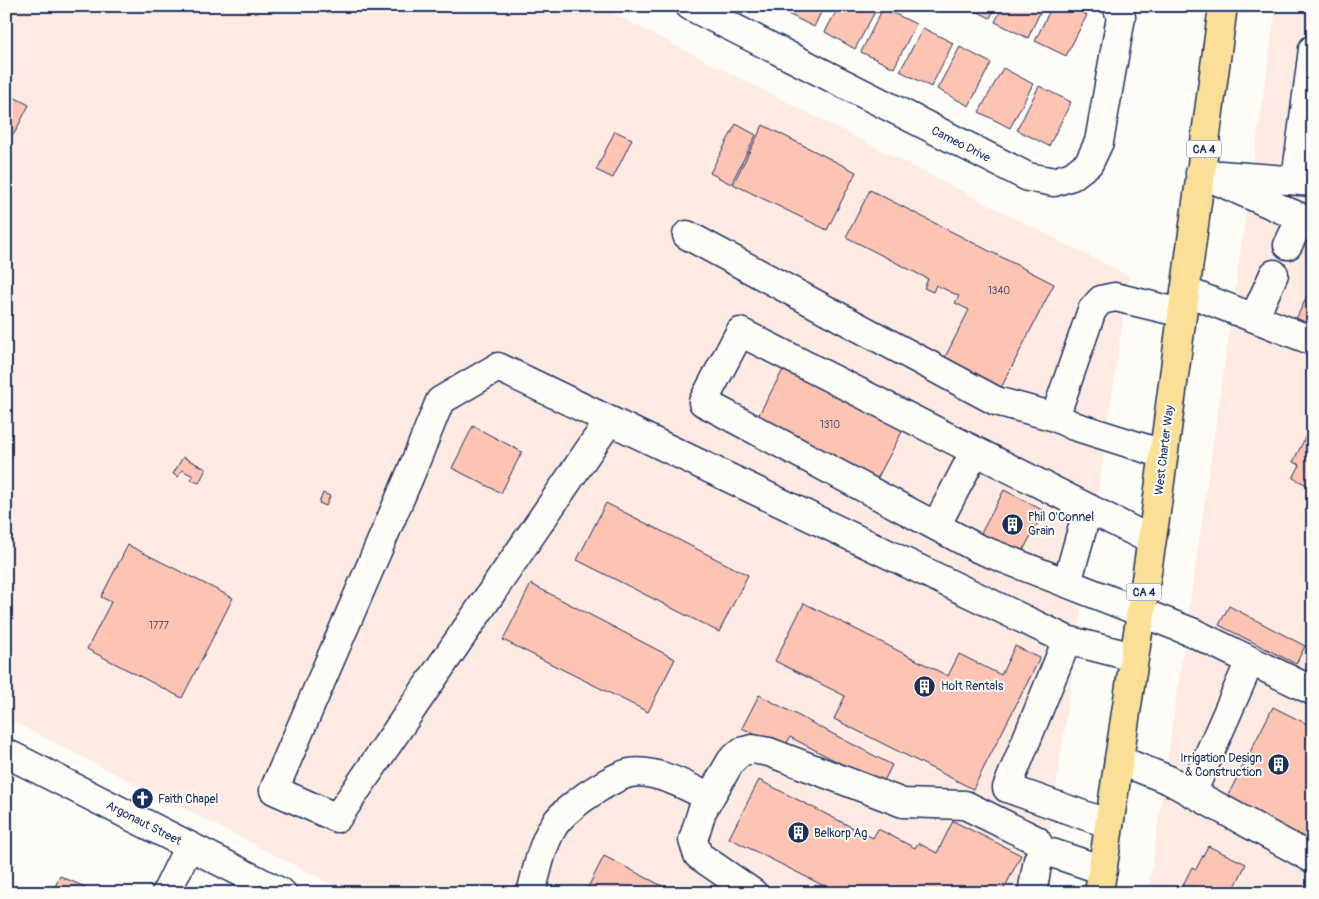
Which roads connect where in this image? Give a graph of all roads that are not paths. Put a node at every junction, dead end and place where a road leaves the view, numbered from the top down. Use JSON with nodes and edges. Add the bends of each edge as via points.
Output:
{"nodes":[{"id":1,"x":690,"y":6,"type":"edge"},
{"id":2,"x":1117,"y":6,"type":"edge"},
{"id":3,"x":1223,"y":6,"type":"edge"},
{"id":4,"x":1313,"y":49,"type":"edge"},
{"id":5,"x":1200,"y":173,"type":"junction"},
{"id":6,"x":1305,"y":181,"type":"edge"},
{"id":7,"x":1307,"y":220,"type":"edge"},
{"id":8,"x":687,"y":235,"type":"dead end"},
{"id":9,"x":1288,"y":245,"type":"dead end"},
{"id":10,"x":1274,"y":274,"type":"dead end"},
{"id":11,"x":1183,"y":302,"type":"junction"},
{"id":12,"x":1254,"y":318,"type":"junction"},
{"id":13,"x":1313,"y":341,"type":"edge"},
{"id":14,"x":1055,"y":417,"type":"junction"},
{"id":15,"x":609,"y":420,"type":"junction"},
{"id":16,"x":975,"y":451,"type":"junction"},
{"id":17,"x":1163,"y":454,"type":"junction"},
{"id":18,"x":1088,"y":508,"type":"junction"},
{"id":19,"x":936,"y":526,"type":"junction"},
{"id":20,"x":1151,"y":540,"type":"junction"},
{"id":21,"x":1067,"y":583,"type":"junction"},
{"id":22,"x":1141,"y":611,"type":"junction"},
{"id":23,"x":1067,"y":640,"type":"junction"},
{"id":24,"x":1134,"y":657,"type":"junction"},
{"id":25,"x":1250,"y":660,"type":"junction"},
{"id":26,"x":1313,"y":691,"type":"edge"},
{"id":27,"x":6,"y":753,"type":"edge"},
{"id":28,"x":1119,"y":760,"type":"junction"},
{"id":29,"x":1192,"y":793,"type":"junction"},
{"id":30,"x":710,"y":798,"type":"junction"},
{"id":31,"x":1110,"y":824,"type":"junction"},
{"id":32,"x":189,"y":846,"type":"junction"},
{"id":33,"x":1044,"y":854,"type":"junction"},
{"id":34,"x":1313,"y":859,"type":"edge"},
{"id":35,"x":1101,"y":881,"type":"edge"},
{"id":36,"x":166,"y":893,"type":"edge"},
{"id":37,"x":282,"y":893,"type":"edge"},
{"id":38,"x":532,"y":893,"type":"edge"},
{"id":39,"x":753,"y":893,"type":"edge"},
{"id":40,"x":1032,"y":893,"type":"edge"}],
"edges":[{"from":1,"to":2,"type":"street","name":"Cameo Drive","via":[[1028,177],[1054,182],[1072,176],[1089,163],[1100,142],[1121,17]]},
{"from":3,"to":5,"type":"highway","name":"West Charter Way","number":"CA 4"},
{"from":4,"to":6,"type":"street"},
{"from":5,"to":6,"type":"street"},
{"from":5,"to":7,"type":"street"},
{"from":5,"to":11,"type":"highway","name":"West Charter Way","number":"CA 4"},
{"from":7,"to":9,"type":"street"},
{"from":8,"to":14,"type":"street","via":[[996,401]]},
{"from":10,"to":12,"type":"street"},
{"from":11,"to":12,"type":"street"},
{"from":11,"to":14,"type":"street","via":[[1115,297],[1101,300],[1092,310]]},
{"from":11,"to":17,"type":"highway","name":"West Charter Way","number":"CA 4"},
{"from":12,"to":13,"type":"street"},
{"from":14,"to":17,"type":"street"},
{"from":15,"to":15,"type":"street","via":[[498,367],[440,401],[274,790],[337,818]]},
{"from":15,"to":23,"type":"street"},
{"from":16,"to":18,"type":"street"},
{"from":16,"to":19,"type":"street"},
{"from":16,"to":19,"type":"street","via":[[740,332],[703,402]]},
{"from":17,"to":20,"type":"highway","name":"West Charter Way","number":"CA 4"},
{"from":18,"to":20,"type":"street"},
{"from":18,"to":21,"type":"street"},
{"from":19,"to":21,"type":"street","via":[[977,548]]},
{"from":20,"to":22,"type":"highway","name":"West Charter Way","number":"CA 4"},
{"from":21,"to":22,"type":"street"},
{"from":22,"to":24,"type":"highway","name":"West Charter Way","number":"CA 4"},
{"from":22,"to":25,"type":"street"},
{"from":23,"to":24,"type":"street"},
{"from":23,"to":31,"type":"street","via":[[1007,788]]},
{"from":24,"to":28,"type":"highway","name":"West Charter Way","number":"CA 4"},
{"from":25,"to":26,"type":"street"},
{"from":25,"to":29,"type":"street"},
{"from":27,"to":32,"type":"street","name":"Argonaut Street"},
{"from":28,"to":29,"type":"street"},
{"from":28,"to":31,"type":"highway","name":"West Charter Way","number":"CA 4"},
{"from":29,"to":34,"type":"street"},
{"from":30,"to":33,"type":"street","via":[[731,761],[741,752],[752,749],[770,752],[902,803],[965,805],[1036,840]]},
{"from":30,"to":38,"type":"street","via":[[683,784],[652,774],[630,773],[601,786],[577,802],[554,825],[544,844]]},
{"from":30,"to":39,"type":"street","via":[[702,811],[693,840],[698,855]]},
{"from":31,"to":35,"type":"highway","name":"West Charter Way","number":"CA 4"},
{"from":32,"to":36,"type":"street"},
{"from":32,"to":37,"type":"street","name":"Argonaut Street"},
{"from":33,"to":35,"type":"street","via":[[1052,853]]},
{"from":33,"to":40,"type":"street","via":[[1038,860]]}]}
